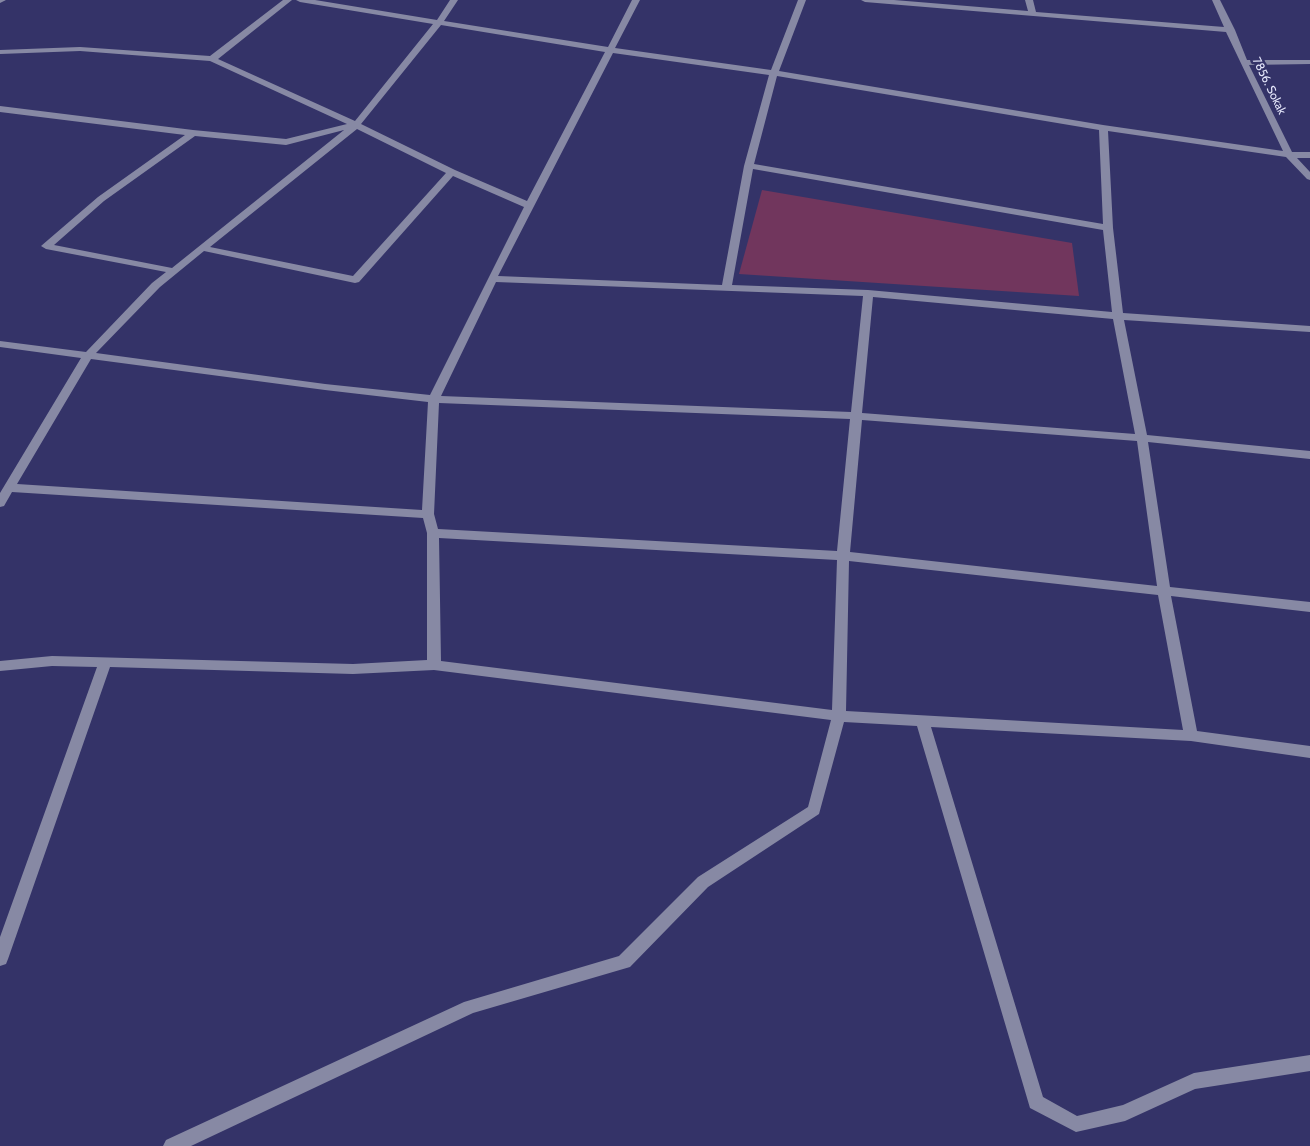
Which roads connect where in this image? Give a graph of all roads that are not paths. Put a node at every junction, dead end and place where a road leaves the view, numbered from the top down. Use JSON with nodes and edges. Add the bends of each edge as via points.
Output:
{"nodes":[{"id":1,"x":288,"y":0,"type":"edge"},
{"id":2,"x":300,"y":0,"type":"edge"},
{"id":3,"x":454,"y":0,"type":"edge"},
{"id":4,"x":636,"y":0,"type":"edge"},
{"id":5,"x":802,"y":0,"type":"edge"},
{"id":6,"x":865,"y":0,"type":"edge"},
{"id":7,"x":1029,"y":0,"type":"edge"},
{"id":8,"x":1216,"y":0,"type":"edge"},
{"id":9,"x":1033,"y":14,"type":"junction"},
{"id":10,"x":439,"y":22,"type":"junction"},
{"id":11,"x":1231,"y":30,"type":"junction"},
{"id":12,"x":611,"y":50,"type":"junction"},
{"id":13,"x":0,"y":52,"type":"edge"},
{"id":14,"x":212,"y":59,"type":"junction"},
{"id":15,"x":1310,"y":62,"type":"edge"},
{"id":16,"x":1244,"y":63,"type":"junction"},
{"id":17,"x":774,"y":73,"type":"junction"},
{"id":18,"x":0,"y":109,"type":"edge"},
{"id":19,"x":356,"y":125,"type":"junction"},
{"id":20,"x":1103,"y":128,"type":"junction"},
{"id":21,"x":194,"y":133,"type":"junction"},
{"id":22,"x":1289,"y":155,"type":"junction"},
{"id":23,"x":1310,"y":155,"type":"edge"},
{"id":24,"x":749,"y":166,"type":"junction"},
{"id":25,"x":452,"y":172,"type":"junction"},
{"id":26,"x":1310,"y":177,"type":"edge"},
{"id":27,"x":530,"y":206,"type":"junction"},
{"id":28,"x":1108,"y":228,"type":"junction"},
{"id":29,"x":202,"y":248,"type":"junction"},
{"id":30,"x":174,"y":271,"type":"junction"},
{"id":31,"x":492,"y":279,"type":"junction"},
{"id":32,"x":726,"y":288,"type":"junction"},
{"id":33,"x":868,"y":293,"type":"junction"},
{"id":34,"x":1118,"y":316,"type":"junction"},
{"id":35,"x":1310,"y":330,"type":"edge"},
{"id":36,"x":0,"y":344,"type":"edge"},
{"id":37,"x":88,"y":356,"type":"junction"},
{"id":38,"x":434,"y":400,"type":"junction"},
{"id":39,"x":855,"y":416,"type":"junction"},
{"id":40,"x":1142,"y":438,"type":"junction"},
{"id":41,"x":1310,"y":455,"type":"edge"},
{"id":42,"x":10,"y":488,"type":"junction"},
{"id":43,"x":0,"y":503,"type":"edge"},
{"id":44,"x":428,"y":514,"type":"junction"},
{"id":45,"x":433,"y":533,"type":"junction"},
{"id":46,"x":843,"y":556,"type":"junction"},
{"id":47,"x":1164,"y":592,"type":"junction"},
{"id":48,"x":1310,"y":607,"type":"edge"},
{"id":49,"x":104,"y":663,"type":"junction"},
{"id":50,"x":434,"y":665,"type":"junction"},
{"id":51,"x":0,"y":666,"type":"edge"},
{"id":52,"x":839,"y":716,"type":"junction"},
{"id":53,"x":922,"y":720,"type":"junction"},
{"id":54,"x":1191,"y":736,"type":"junction"},
{"id":55,"x":1310,"y":752,"type":"edge"},
{"id":56,"x":0,"y":959,"type":"edge"},
{"id":57,"x":1310,"y":1063,"type":"edge"},
{"id":58,"x":172,"y":1146,"type":"edge"}],
"edges":[{"from":1,"to":14,"type":"street"},
{"from":2,"to":10,"type":"street"},
{"from":3,"to":10,"type":"street"},
{"from":4,"to":12,"type":"street"},
{"from":5,"to":17,"type":"street"},
{"from":6,"to":9,"type":"street"},
{"from":7,"to":9,"type":"street"},
{"from":8,"to":11,"type":"street","name":"7856. Sokak"},
{"from":9,"to":11,"type":"street"},
{"from":10,"to":12,"type":"street"},
{"from":10,"to":19,"type":"street"},
{"from":11,"to":16,"type":"street","name":"7856. Sokak"},
{"from":12,"to":17,"type":"street"},
{"from":12,"to":27,"type":"street"},
{"from":13,"to":14,"type":"street","via":[[80,49]]},
{"from":14,"to":19,"type":"street"},
{"from":15,"to":16,"type":"street"},
{"from":16,"to":22,"type":"street","name":"7856. Sokak"},
{"from":17,"to":20,"type":"street"},
{"from":17,"to":24,"type":"street"},
{"from":18,"to":21,"type":"street"},
{"from":19,"to":21,"type":"street","via":[[286,142]]},
{"from":19,"to":25,"type":"street"},
{"from":19,"to":29,"type":"street"},
{"from":20,"to":22,"type":"street"},
{"from":20,"to":28,"type":"street"},
{"from":21,"to":30,"type":"street","via":[[101,199],[46,246]]},
{"from":22,"to":23,"type":"street"},
{"from":22,"to":26,"type":"street","name":"7856. Sokak"},
{"from":24,"to":28,"type":"street"},
{"from":24,"to":32,"type":"street"},
{"from":25,"to":27,"type":"street"},
{"from":25,"to":29,"type":"street","via":[[356,280]]},
{"from":27,"to":31,"type":"street"},
{"from":28,"to":34,"type":"street"},
{"from":29,"to":30,"type":"street"},
{"from":30,"to":37,"type":"street","via":[[156,285]]},
{"from":31,"to":32,"type":"street"},
{"from":31,"to":38,"type":"street"},
{"from":32,"to":33,"type":"street"},
{"from":33,"to":34,"type":"street"},
{"from":33,"to":39,"type":"street"},
{"from":34,"to":35,"type":"street"},
{"from":34,"to":40,"type":"street"},
{"from":36,"to":37,"type":"street"},
{"from":37,"to":38,"type":"street"},
{"from":37,"to":42,"type":"street"},
{"from":38,"to":39,"type":"street"},
{"from":38,"to":44,"type":"street"},
{"from":39,"to":40,"type":"street"},
{"from":39,"to":46,"type":"street"},
{"from":40,"to":41,"type":"street"},
{"from":40,"to":47,"type":"street"},
{"from":42,"to":43,"type":"street"},
{"from":42,"to":44,"type":"street"},
{"from":44,"to":45,"type":"street"},
{"from":45,"to":46,"type":"street"},
{"from":45,"to":50,"type":"street"},
{"from":46,"to":47,"type":"street"},
{"from":46,"to":52,"type":"street"},
{"from":47,"to":48,"type":"street"},
{"from":47,"to":54,"type":"street"},
{"from":49,"to":50,"type":"street","via":[[353,669]]},
{"from":49,"to":51,"type":"street","via":[[52,661]]},
{"from":49,"to":56,"type":"street"},
{"from":50,"to":52,"type":"street"},
{"from":52,"to":53,"type":"street"},
{"from":52,"to":58,"type":"street","via":[[814,810],[703,882],[624,962],[470,1007]]},
{"from":53,"to":54,"type":"street"},
{"from":53,"to":57,"type":"street","via":[[1036,1102],[1076,1124],[1125,1113],[1194,1081]]},
{"from":54,"to":55,"type":"street"}]}
